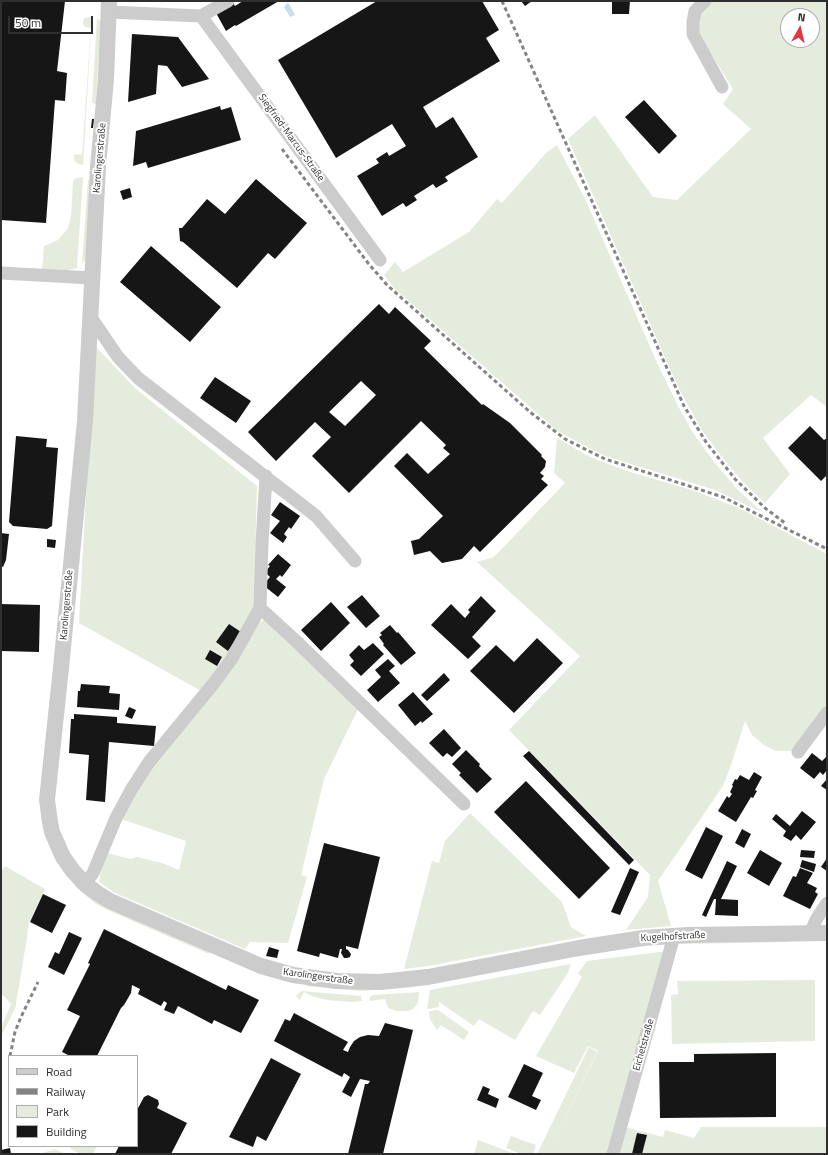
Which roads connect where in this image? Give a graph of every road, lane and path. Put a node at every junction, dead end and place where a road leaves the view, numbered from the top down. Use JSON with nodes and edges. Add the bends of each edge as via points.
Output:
{"nodes":[{"id":1,"x":228,"y":1,"type":"edge"},
{"id":2,"x":706,"y":1,"type":"edge"},
{"id":3,"x":109,"y":6,"type":"edge"},
{"id":4,"x":201,"y":16,"type":"junction"},
{"id":5,"x":722,"y":87,"type":"dead end"},
{"id":6,"x":380,"y":260,"type":"dead end"},
{"id":7,"x":1,"y":273,"type":"edge"},
{"id":8,"x":92,"y":278,"type":"junction"},
{"id":9,"x":90,"y":316,"type":"junction"},
{"id":10,"x":266,"y":476,"type":"junction"},
{"id":11,"x":355,"y":561,"type":"dead end"},
{"id":12,"x":260,"y":608,"type":"junction"},
{"id":13,"x":827,"y":713,"type":"edge"},
{"id":14,"x":798,"y":752,"type":"dead end"},
{"id":15,"x":464,"y":804,"type":"dead end"},
{"id":16,"x":85,"y":884,"type":"junction"},
{"id":17,"x":827,"y":903,"type":"edge"},
{"id":18,"x":827,"y":933,"type":"edge"},
{"id":19,"x":810,"y":934,"type":"junction"},
{"id":20,"x":674,"y":936,"type":"junction"},
{"id":21,"x":522,"y":959,"type":"joint"},
{"id":22,"x":613,"y":1154,"type":"edge"}],
"edges":[{"from":1,"to":4,"type":"street"},
{"from":2,"to":5,"type":"street","via":[[695,10],[693,34]]},
{"from":3,"to":4,"type":"street"},
{"from":3,"to":8,"type":"street","name":"Karolingerstraße"},
{"from":4,"to":6,"type":"street","name":"Siegfried-Marcus-Straße"},
{"from":7,"to":8,"type":"street"},
{"from":8,"to":9,"type":"street","name":"Karolingerstraße"},
{"from":9,"to":10,"type":"street","via":[[118,357],[138,378]]},
{"from":9,"to":16,"type":"street","name":"Karolingerstraße","via":[[85,421],[47,800],[57,845],[73,871]]},
{"from":10,"to":11,"type":"street","via":[[316,516]]},
{"from":10,"to":12,"type":"street"},
{"from":12,"to":15,"type":"street"},
{"from":12,"to":16,"type":"street","via":[[231,660],[149,762],[131,790],[93,873]]},
{"from":13,"to":14,"type":"street"},
{"from":16,"to":21,"type":"street","name":"Karolingerstraße","via":[[117,904],[261,966],[299,976],[358,982],[399,981]]},
{"from":17,"to":19,"type":"street"},
{"from":18,"to":19,"type":"street","name":"Kugelhofstraße"},
{"from":19,"to":20,"type":"street","name":"Kugelhofstraße"},
{"from":20,"to":21,"type":"street","name":"Kugelhofstraße","via":[[604,943]]},
{"from":20,"to":22,"type":"street","name":"Eichetstraße"}]}
